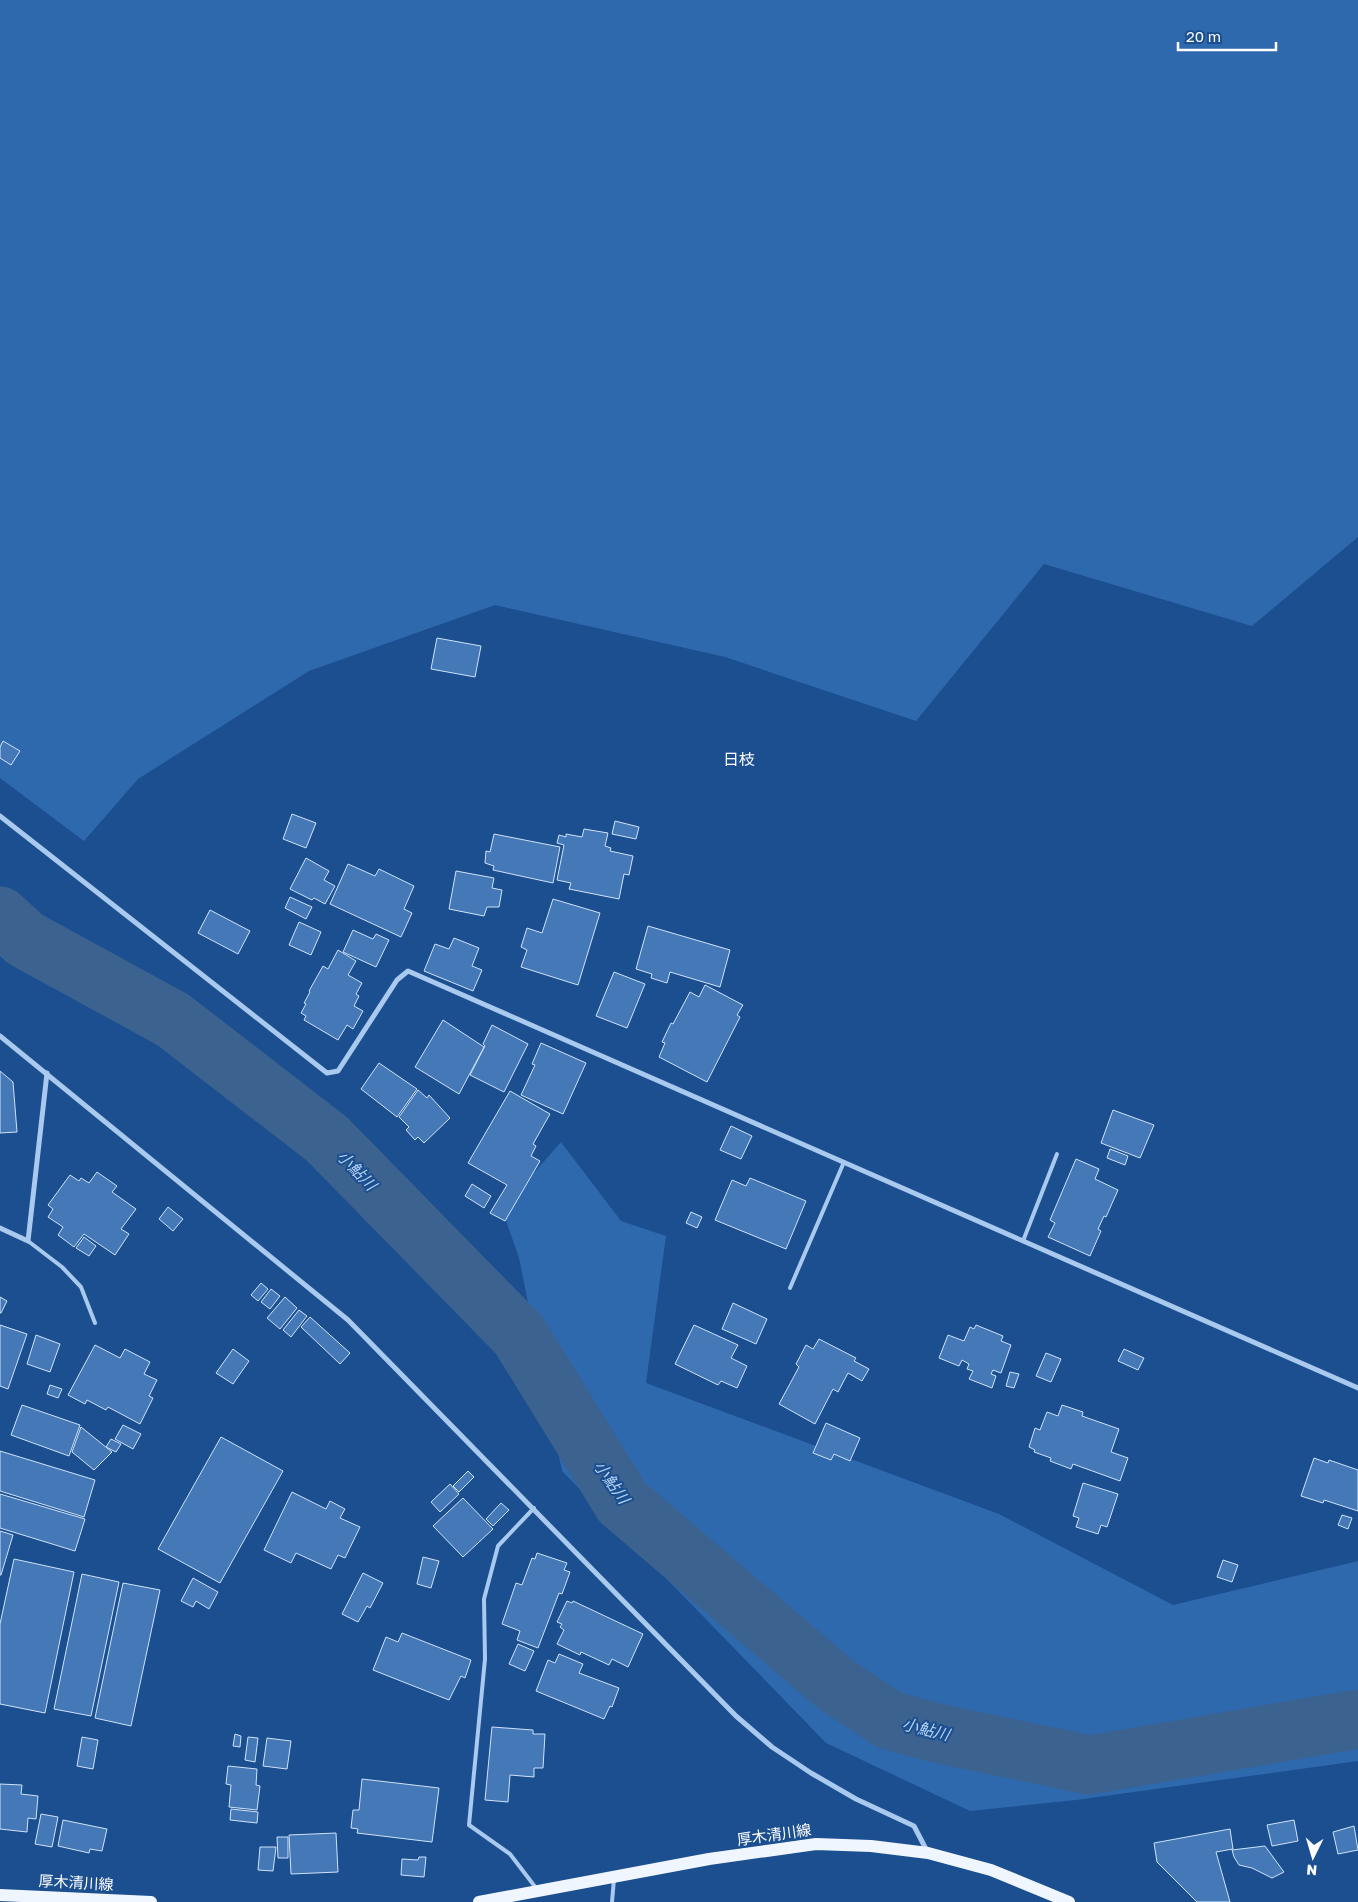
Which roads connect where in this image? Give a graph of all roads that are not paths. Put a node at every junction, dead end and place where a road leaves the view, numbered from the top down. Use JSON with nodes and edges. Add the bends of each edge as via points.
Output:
{"nodes":[{"id":1,"x":0,"y":816,"type":"edge"},
{"id":2,"x":0,"y":1036,"type":"edge"},
{"id":3,"x":47,"y":1073,"type":"junction"},
{"id":4,"x":1057,"y":1154,"type":"dead end"},
{"id":5,"x":844,"y":1162,"type":"junction"},
{"id":6,"x":0,"y":1228,"type":"edge"},
{"id":7,"x":28,"y":1241,"type":"junction"},
{"id":8,"x":1023,"y":1241,"type":"junction"},
{"id":9,"x":790,"y":1288,"type":"dead end"},
{"id":10,"x":95,"y":1323,"type":"dead end"},
{"id":11,"x":1358,"y":1388,"type":"edge"},
{"id":12,"x":534,"y":1508,"type":"junction"},
{"id":13,"x":928,"y":1853,"type":"junction"},
{"id":14,"x":614,"y":1877,"type":"junction"},
{"id":15,"x":539,"y":1892,"type":"junction"},
{"id":16,"x":0,"y":1895,"type":"edge"},
{"id":17,"x":138,"y":1902,"type":"edge"},
{"id":18,"x":151,"y":1902,"type":"edge"},
{"id":19,"x":479,"y":1902,"type":"edge"},
{"id":20,"x":612,"y":1902,"type":"edge"},
{"id":21,"x":1069,"y":1902,"type":"edge"}],
"edges":[{"from":1,"to":5,"type":"street","via":[[327,1073],[338,1071],[397,980],[408,971]]},
{"from":2,"to":3,"type":"street"},
{"from":3,"to":7,"type":"street"},
{"from":3,"to":12,"type":"street","via":[[348,1320]]},
{"from":4,"to":8,"type":"lane"},
{"from":5,"to":8,"type":"street"},
{"from":5,"to":9,"type":"lane"},
{"from":6,"to":7,"type":"street"},
{"from":7,"to":10,"type":"lane","via":[[62,1266],[81,1287]]},
{"from":8,"to":11,"type":"street"},
{"from":12,"to":13,"type":"street","via":[[736,1716],[772,1747],[810,1773],[914,1826]]},
{"from":12,"to":15,"type":"lane","via":[[498,1546],[484,1599],[485,1659],[469,1825],[510,1854]]},
{"from":13,"to":14,"type":"main road","name":"厚木清川線","via":[[816,1844]]},
{"from":13,"to":21,"type":"main road","name":"厚木清川線","via":[[991,1870]]},
{"from":14,"to":15,"type":"main road","name":"厚木清川線"},
{"from":14,"to":20,"type":"lane"},
{"from":15,"to":19,"type":"main road","name":"厚木清川線"},
{"from":16,"to":17,"type":"main road","name":"厚木清川線"},
{"from":17,"to":18,"type":"main road","name":"厚木清川線"}]}
